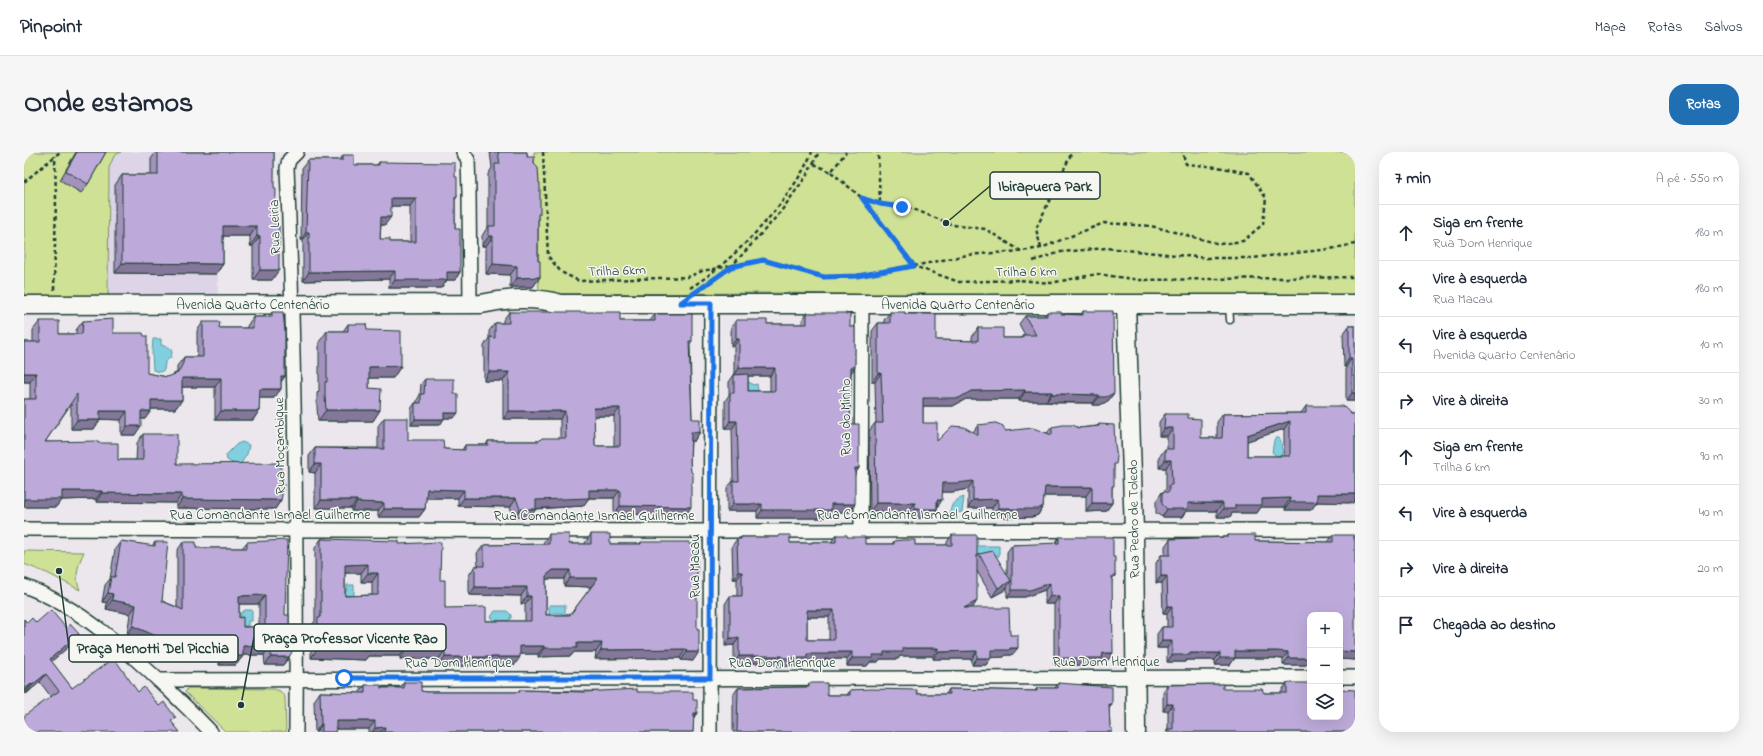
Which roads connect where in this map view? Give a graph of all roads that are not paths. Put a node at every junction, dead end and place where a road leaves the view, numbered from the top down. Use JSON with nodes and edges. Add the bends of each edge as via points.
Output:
{"nodes":[{"id":1,"x":297,"y":152,"type":"edge"},
{"id":2,"x":463,"y":152,"type":"edge"},
{"id":3,"x":711,"y":303,"type":"junction"},
{"id":4,"x":293,"y":304,"type":"junction"},
{"id":5,"x":476,"y":304,"type":"junction"},
{"id":6,"x":862,"y":304,"type":"junction"},
{"id":7,"x":1355,"y":304,"type":"edge"},
{"id":8,"x":24,"y":305,"type":"edge"},
{"id":9,"x":1126,"y":305,"type":"junction"},
{"id":10,"x":24,"y":529,"type":"edge"},
{"id":11,"x":297,"y":530,"type":"junction"},
{"id":12,"x":861,"y":530,"type":"junction"},
{"id":13,"x":1134,"y":530,"type":"junction"},
{"id":14,"x":1355,"y":530,"type":"edge"},
{"id":15,"x":710,"y":531,"type":"junction"},
{"id":16,"x":24,"y":586,"type":"edge"},
{"id":17,"x":1135,"y":677,"type":"junction"},
{"id":18,"x":1307,"y":677,"type":"edge"},
{"id":19,"x":1343,"y":677,"type":"edge"},
{"id":20,"x":1355,"y":677,"type":"edge"},
{"id":21,"x":297,"y":678,"type":"junction"},
{"id":22,"x":710,"y":678,"type":"junction"},
{"id":23,"x":158,"y":680,"type":"junction"},
{"id":24,"x":211,"y":732,"type":"edge"},
{"id":25,"x":296,"y":732,"type":"edge"},
{"id":26,"x":710,"y":732,"type":"edge"},
{"id":27,"x":1136,"y":732,"type":"edge"}],
"edges":[{"from":1,"to":4,"type":"street","name":"Rua Leiria","via":[[289,160],[287,168]]},
{"from":2,"to":5,"type":"street","via":[[468,160]]},
{"from":3,"to":5,"type":"street","name":"Avenida Quarto Centenário","via":[[561,304],[544,299],[504,299]]},
{"from":3,"to":6,"type":"street","name":"Avenida Quarto Centenário"},
{"from":3,"to":15,"type":"street","name":"Rua Macau"},
{"from":4,"to":5,"type":"street","name":"Avenida Quarto Centenário"},
{"from":4,"to":8,"type":"street","name":"Avenida Quarto Centenário"},
{"from":4,"to":11,"type":"street","name":"Rua Moçambique"},
{"from":6,"to":9,"type":"street","name":"Avenida Quarto Centenário"},
{"from":6,"to":12,"type":"street","name":"Rua do Minho"},
{"from":7,"to":9,"type":"street","name":"Avenida Quarto Centenário","via":[[1229,313]]},
{"from":9,"to":13,"type":"street","name":"Rua Pedro de Toledo"},
{"from":10,"to":11,"type":"street","name":"Rua Comandante Ismael Guilherme"},
{"from":11,"to":15,"type":"street","name":"Rua Comandante Ismael Guilherme"},
{"from":11,"to":21,"type":"street","name":"Rua Moçambique"},
{"from":12,"to":13,"type":"street","name":"Rua Comandante Ismael Guilherme"},
{"from":12,"to":15,"type":"street","name":"Rua Comandante Ismael Guilherme"},
{"from":13,"to":14,"type":"street","name":"Rua Comandante Ismael Guilherme"},
{"from":13,"to":17,"type":"street","name":"Rua Pedro de Toledo"},
{"from":15,"to":22,"type":"street","name":"Rua Macau"},
{"from":16,"to":23,"type":"street","via":[[60,603],[102,631]]},
{"from":17,"to":18,"type":"street","name":"Rua Dom Henrique"},
{"from":17,"to":22,"type":"street","name":"Rua Dom Henrique"},
{"from":17,"to":27,"type":"street","name":"Rua Pedro de Toledo"},
{"from":19,"to":20,"type":"street"},
{"from":21,"to":22,"type":"street","name":"Rua Dom Henrique"},
{"from":21,"to":23,"type":"street","name":"Rua Dom Henrique"},
{"from":21,"to":25,"type":"street","name":"Rua Moçambique"},
{"from":22,"to":26,"type":"street","name":"Rua Macau"},
{"from":23,"to":24,"type":"street"}]}
